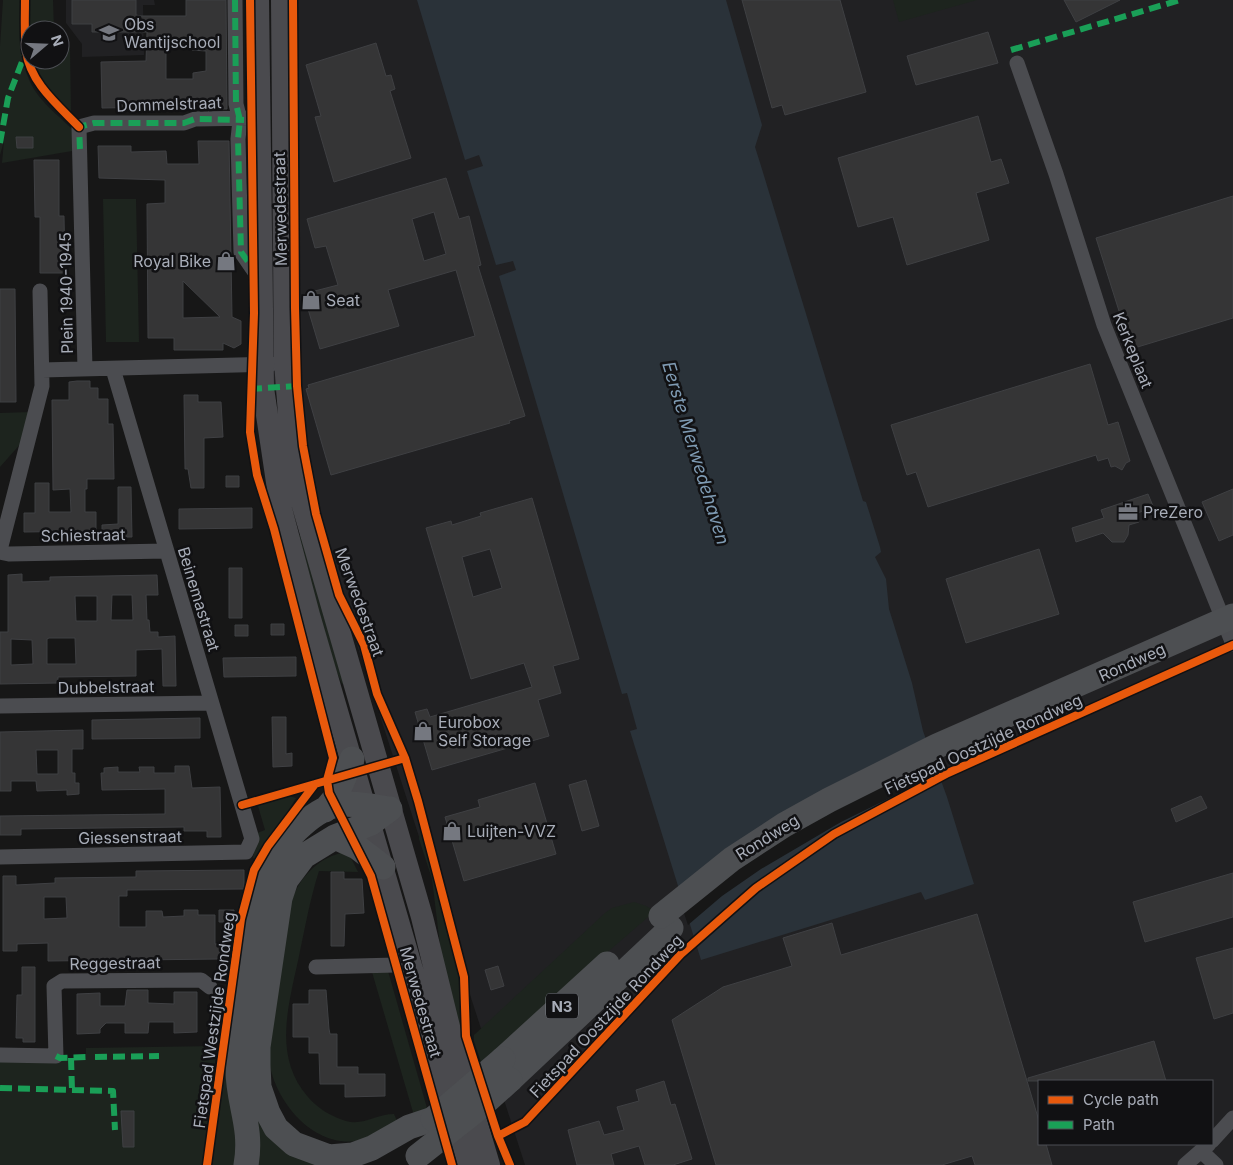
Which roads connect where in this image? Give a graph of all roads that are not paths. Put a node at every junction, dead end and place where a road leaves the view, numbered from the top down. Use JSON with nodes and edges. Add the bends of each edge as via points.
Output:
{"nodes":[{"id":1,"x":235,"y":0,"type":"edge"},
{"id":2,"x":258,"y":0,"type":"edge"},
{"id":3,"x":282,"y":0,"type":"edge"},
{"id":4,"x":1017,"y":63,"type":"dead end"},
{"id":5,"x":250,"y":119,"type":"junction"},
{"id":6,"x":79,"y":127,"type":"joint"},
{"id":7,"x":40,"y":290,"type":"dead end"},
{"id":8,"x":285,"y":362,"type":"junction"},
{"id":9,"x":262,"y":365,"type":"junction"},
{"id":10,"x":85,"y":369,"type":"junction"},
{"id":11,"x":113,"y":369,"type":"junction"},
{"id":12,"x":42,"y":370,"type":"junction"},
{"id":13,"x":302,"y":518,"type":"junction"},
{"id":14,"x":0,"y":551,"type":"edge"},
{"id":15,"x":166,"y":551,"type":"junction"},
{"id":16,"x":1233,"y":616,"type":"edge"},
{"id":17,"x":1233,"y":634,"type":"edge"},
{"id":18,"x":1233,"y":644,"type":"edge"},
{"id":19,"x":212,"y":703,"type":"junction"},
{"id":20,"x":0,"y":706,"type":"edge"},
{"id":21,"x":352,"y":758,"type":"junction"},
{"id":22,"x":390,"y":809,"type":"junction"},
{"id":23,"x":325,"y":810,"type":"junction"},
{"id":24,"x":368,"y":815,"type":"junction"},
{"id":25,"x":335,"y":837,"type":"junction"},
{"id":26,"x":252,"y":839,"type":"joint"},
{"id":27,"x":0,"y":857,"type":"edge"},
{"id":28,"x":382,"y":867,"type":"junction"},
{"id":29,"x":666,"y":922,"type":"junction"},
{"id":30,"x":410,"y":962,"type":"junction"},
{"id":31,"x":316,"y":967,"type":"dead end"},
{"id":32,"x":210,"y":987,"type":"dead end"},
{"id":33,"x":0,"y":1055,"type":"edge"},
{"id":34,"x":507,"y":1070,"type":"junction"},
{"id":35,"x":1233,"y":1118,"type":"edge"},
{"id":36,"x":1213,"y":1140,"type":"edge"},
{"id":37,"x":411,"y":1146,"type":"edge"},
{"id":38,"x":1208,"y":1146,"type":"edge"},
{"id":39,"x":246,"y":1165,"type":"edge"},
{"id":40,"x":369,"y":1165,"type":"edge"},
{"id":41,"x":469,"y":1165,"type":"edge"},
{"id":42,"x":489,"y":1165,"type":"edge"},
{"id":43,"x":1186,"y":1165,"type":"edge"},
{"id":44,"x":1216,"y":1165,"type":"edge"}],
"edges":[{"from":1,"to":5,"type":"street","via":[[236,104]]},
{"from":2,"to":5,"type":"main road","name":"Merwedestraat"},
{"from":3,"to":8,"type":"main road","name":"Merwedestraat"},
{"from":4,"to":18,"type":"street","name":"Kerkeplaat","via":[[1104,325]]},
{"from":5,"to":6,"type":"street","name":"Dommelstraat","via":[[94,123]]},
{"from":5,"to":9,"type":"main road","name":"Merwedestraat","via":[[262,282]]},
{"from":6,"to":10,"type":"street","name":"Plein 1940-1945"},
{"from":7,"to":12,"type":"street"},
{"from":8,"to":9,"type":"street"},
{"from":8,"to":13,"type":"main road","name":"Merwedestraat"},
{"from":9,"to":11,"type":"street","name":"Plein 1940-1945"},
{"from":9,"to":13,"type":"main road","name":"Merwedestraat","via":[[272,460]]},
{"from":10,"to":11,"type":"street","name":"Plein 1940-1945"},
{"from":10,"to":12,"type":"street"},
{"from":11,"to":15,"type":"street","name":"Beinemastraat"},
{"from":12,"to":14,"type":"street","via":[[42,386]]},
{"from":13,"to":21,"type":"main road","name":"Merwedestraat"},
{"from":13,"to":22,"type":"main road","name":"Merwedestraat"},
{"from":14,"to":15,"type":"street","name":"Schiestraat","via":[[9,554]]},
{"from":15,"to":19,"type":"street","name":"Beinemastraat"},
{"from":16,"to":29,"type":"main road","name":"Rondweg","number":"N3","bridge":true,"via":[[937,746],[829,800],[732,859]]},
{"from":17,"to":29,"type":"main road","name":"Rondweg","number":"N3","via":[[941,761],[834,815]]},
{"from":19,"to":20,"type":"street","name":"Dubbelstraat"},
{"from":19,"to":26,"type":"street","name":"Beinemastraat"},
{"from":21,"to":23,"type":"main road","via":[[335,798]]},
{"from":21,"to":24,"type":"main road","name":"Merwedestraat"},
{"from":22,"to":24,"type":"main road"},
{"from":22,"to":42,"type":"main road","name":"Merwedestraat"},
{"from":23,"to":24,"type":"main road","via":[[339,805]]},
{"from":23,"to":39,"type":"main road","via":[[312,817],[276,853],[260,897],[238,1068],[249,1134]]},
{"from":24,"to":25,"type":"main road","number":"N3"},
{"from":24,"to":28,"type":"main road","name":"Merwedestraat"},
{"from":25,"to":28,"type":"main road","via":[[357,847]]},
{"from":25,"to":37,"type":"main road","number":"N3","via":[[298,861],[280,898],[258,1047],[259,1087],[276,1128],[294,1144],[329,1157],[353,1155],[372,1148]]},
{"from":26,"to":27,"type":"street","name":"Giessenstraat","via":[[246,852]]},
{"from":28,"to":30,"type":"main road","name":"Merwedestraat"},
{"from":29,"to":34,"type":"main road","name":"Rondweg","number":"N3"},
{"from":30,"to":31,"type":"street"},
{"from":30,"to":41,"type":"main road","name":"Merwedestraat"},
{"from":32,"to":33,"type":"street","name":"Reggestraat","via":[[201,980],[62,981],[54,986],[56,1056]]},
{"from":34,"to":37,"type":"main road","name":"Rondweg","number":"N3","bridge":true,"via":[[433,1119]]},
{"from":34,"to":37,"type":"main road","name":"Rondweg","number":"N3","bridge":true,"via":[[479,1108]]},
{"from":35,"to":36,"type":"street"},
{"from":37,"to":40,"type":"main road","name":"Rondweg","number":"N3"},
{"from":38,"to":43,"type":"street"},
{"from":38,"to":44,"type":"street"}]}
